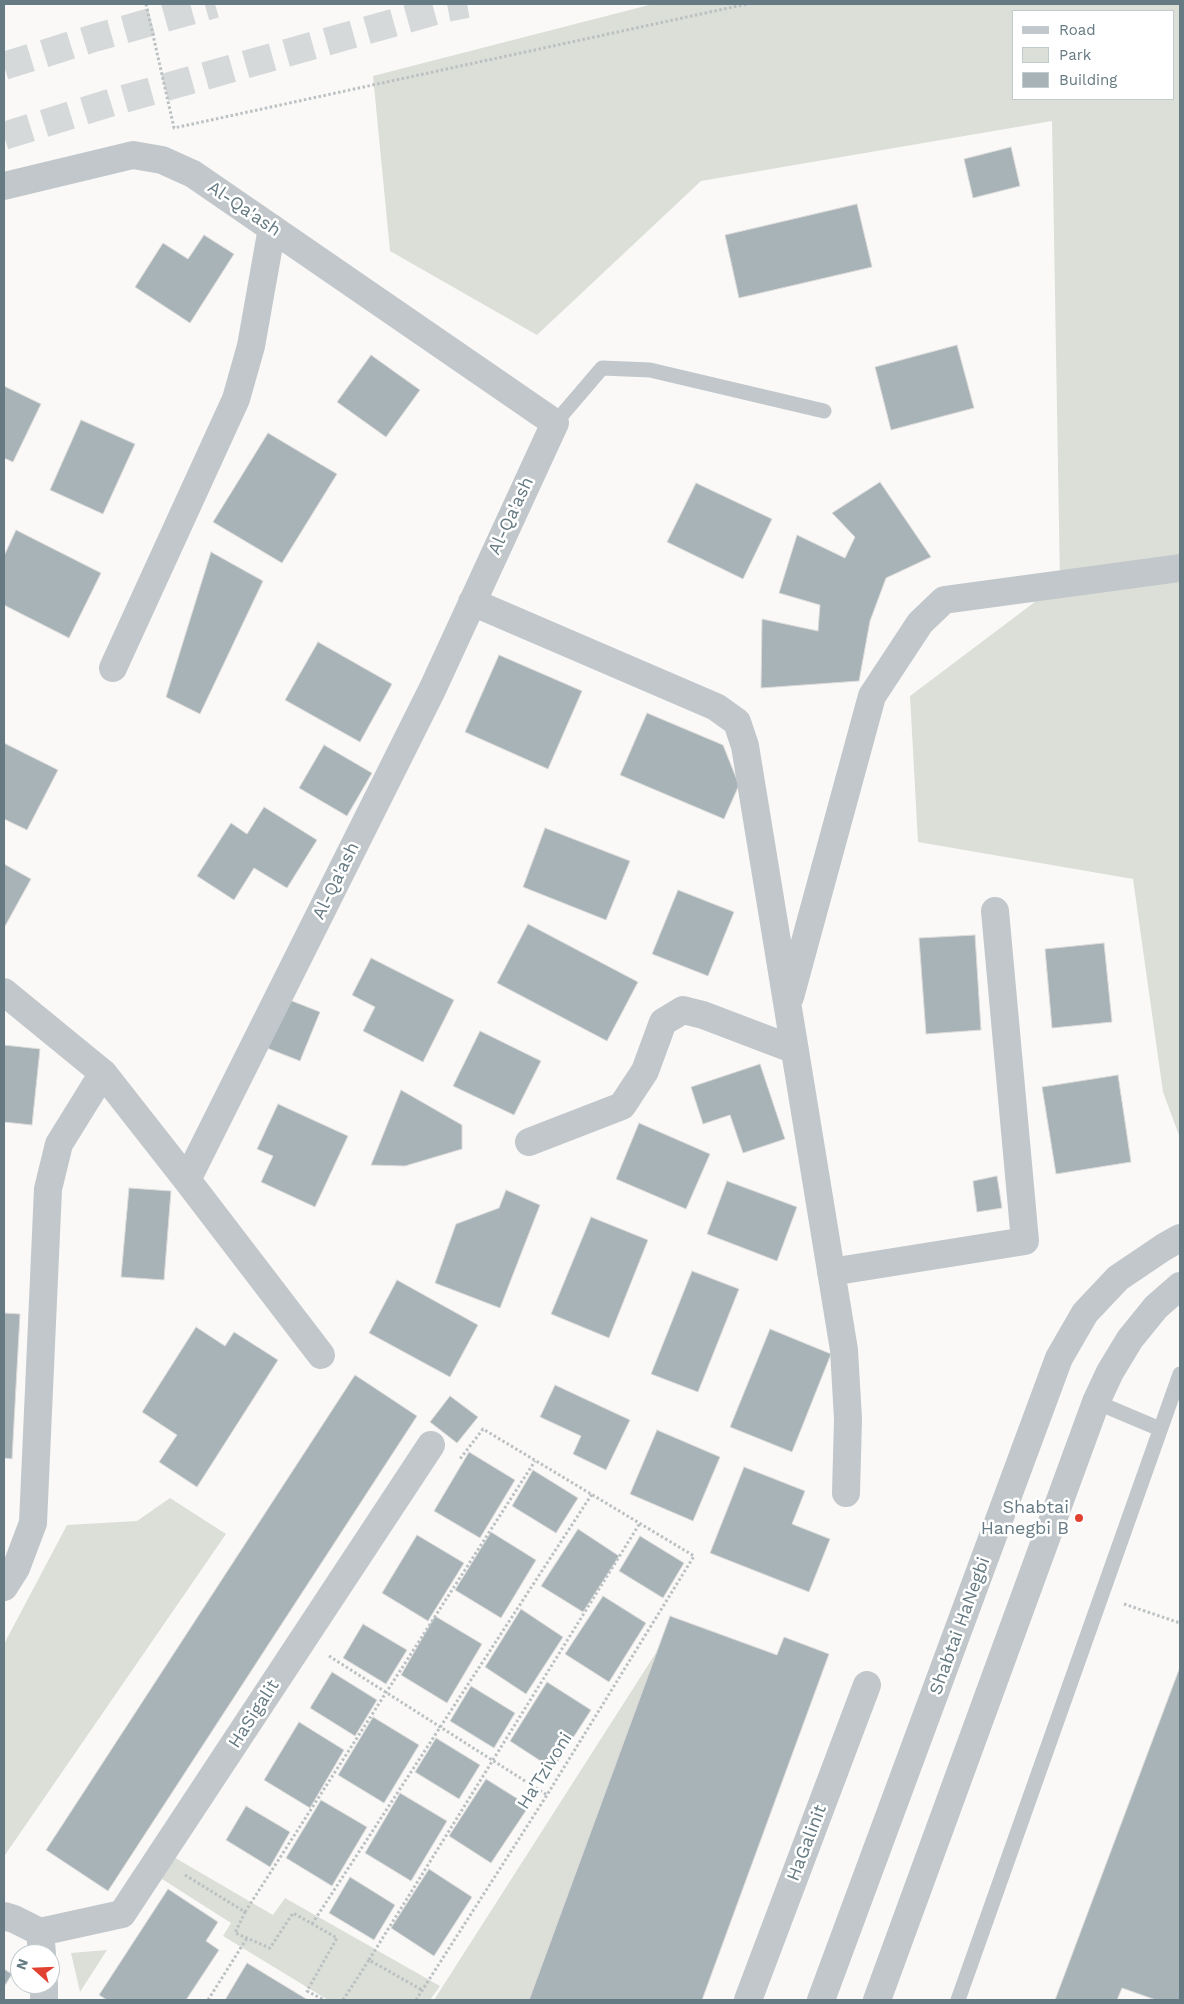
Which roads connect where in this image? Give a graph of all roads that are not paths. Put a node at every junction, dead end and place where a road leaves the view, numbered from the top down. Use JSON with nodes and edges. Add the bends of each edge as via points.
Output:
{"nodes":[{"id":1,"x":4,"y":186,"type":"edge"},
{"id":2,"x":272,"y":228,"type":"junction"},
{"id":3,"x":824,"y":411,"type":"dead end"},
{"id":4,"x":555,"y":423,"type":"junction"},
{"id":5,"x":1180,"y":568,"type":"edge"},
{"id":6,"x":472,"y":602,"type":"junction"},
{"id":7,"x":113,"y":668,"type":"dead end"},
{"id":8,"x":995,"y":911,"type":"dead end"},
{"id":9,"x":4,"y":992,"type":"edge"},
{"id":10,"x":787,"y":1006,"type":"junction"},
{"id":11,"x":795,"y":1050,"type":"junction"},
{"id":12,"x":103,"y":1074,"type":"junction"},
{"id":13,"x":529,"y":1142,"type":"dead end"},
{"id":14,"x":187,"y":1180,"type":"junction"},
{"id":15,"x":1180,"y":1238,"type":"edge"},
{"id":16,"x":832,"y":1272,"type":"junction"},
{"id":17,"x":1180,"y":1286,"type":"edge"},
{"id":18,"x":320,"y":1355,"type":"dead end"},
{"id":19,"x":1180,"y":1374,"type":"edge"},
{"id":20,"x":1096,"y":1402,"type":"junction"},
{"id":21,"x":1160,"y":1429,"type":"junction"},
{"id":22,"x":431,"y":1445,"type":"dead end"},
{"id":23,"x":846,"y":1492,"type":"dead end"},
{"id":24,"x":4,"y":1587,"type":"edge"},
{"id":25,"x":867,"y":1685,"type":"dead end"},
{"id":26,"x":4,"y":1916,"type":"edge"},
{"id":27,"x":41,"y":1943,"type":"edge"},
{"id":28,"x":748,"y":2000,"type":"edge"},
{"id":29,"x":821,"y":2000,"type":"edge"},
{"id":30,"x":876,"y":2000,"type":"edge"},
{"id":31,"x":958,"y":2000,"type":"edge"}],
"edges":[{"from":1,"to":2,"type":"street","name":"Al-Qa'ash","via":[[133,155],[162,160],[193,174]]},
{"from":2,"to":4,"type":"street","name":"Al-Qa'ash"},
{"from":2,"to":7,"type":"street","via":[[252,346],[236,399]]},
{"from":3,"to":4,"type":"lane","via":[[650,370],[602,368]]},
{"from":4,"to":6,"type":"street","name":"Al-Qa'ash"},
{"from":5,"to":10,"type":"street","via":[[944,600],[920,623],[872,696]]},
{"from":6,"to":10,"type":"street","via":[[716,706],[738,722]]},
{"from":6,"to":14,"type":"street","name":"Al-Qa'ash","via":[[432,690]]},
{"from":8,"to":16,"type":"street","via":[[1025,1241]]},
{"from":9,"to":12,"type":"street"},
{"from":10,"to":11,"type":"street"},
{"from":11,"to":13,"type":"street","via":[[683,1010],[663,1022],[645,1071],[622,1106]]},
{"from":11,"to":16,"type":"street"},
{"from":12,"to":14,"type":"street"},
{"from":12,"to":24,"type":"street","via":[[59,1144],[48,1189],[33,1523],[16,1568]]},
{"from":14,"to":18,"type":"street"},
{"from":15,"to":29,"type":"street","name":"Shabtai HaNegbi","via":[[1118,1278],[1085,1312],[1059,1358]]},
{"from":16,"to":23,"type":"street","via":[[844,1350],[848,1418]]},
{"from":17,"to":20,"type":"street","via":[[1156,1307],[1130,1340]]},
{"from":19,"to":21,"type":"lane"},
{"from":20,"to":21,"type":"lane"},
{"from":20,"to":30,"type":"street"},
{"from":21,"to":31,"type":"lane"},
{"from":22,"to":27,"type":"street","name":"HaSigalit","via":[[122,1914]]},
{"from":25,"to":28,"type":"street","name":"HaGalinit"},
{"from":26,"to":27,"type":"street","name":"HaSigalit","via":[[14,1919]]}]}
